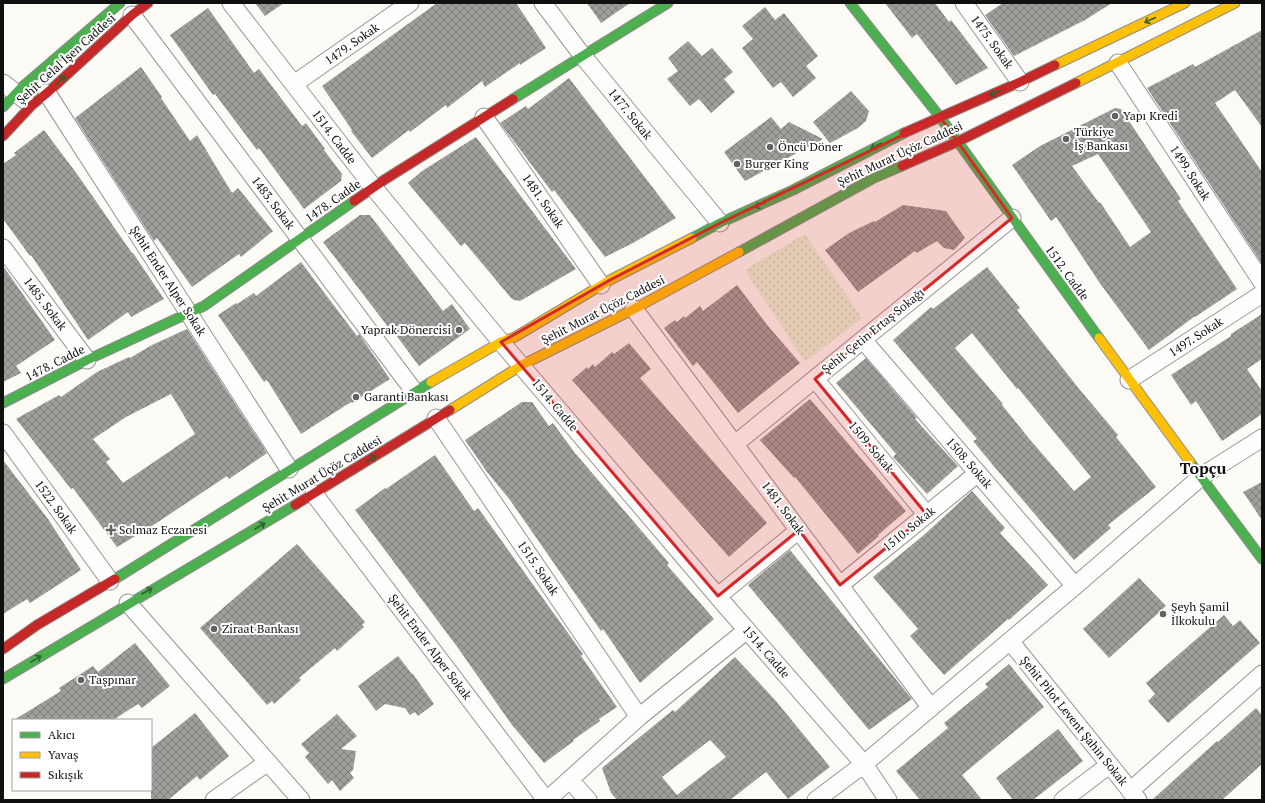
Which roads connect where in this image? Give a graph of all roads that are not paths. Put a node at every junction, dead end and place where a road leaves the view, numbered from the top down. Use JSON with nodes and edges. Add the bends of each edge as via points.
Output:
{"nodes":[{"id":1,"x":120,"y":3,"type":"edge"},
{"id":2,"x":148,"y":3,"type":"edge"},
{"id":3,"x":231,"y":3,"type":"edge"},
{"id":4,"x":410,"y":3,"type":"edge"},
{"id":5,"x":542,"y":3,"type":"edge"},
{"id":6,"x":668,"y":3,"type":"edge"},
{"id":7,"x":850,"y":3,"type":"edge"},
{"id":8,"x":964,"y":3,"type":"edge"},
{"id":9,"x":1235,"y":3,"type":"edge"},
{"id":10,"x":1176,"y":5,"type":"edge"},
{"id":11,"x":132,"y":15,"type":"junction"},
{"id":12,"x":582,"y":55,"type":"junction"},
{"id":13,"x":1118,"y":63,"type":"junction"},
{"id":14,"x":1020,"y":82,"type":"junction"},
{"id":15,"x":294,"y":84,"type":"junction"},
{"id":16,"x":10,"y":88,"type":"edge"},
{"id":17,"x":47,"y":93,"type":"junction"},
{"id":18,"x":32,"y":105,"type":"junction"},
{"id":19,"x":3,"y":107,"type":"edge"},
{"id":20,"x":484,"y":117,"type":"junction"},
{"id":21,"x":940,"y":118,"type":"junction"},
{"id":22,"x":6,"y":128,"type":"edge"},
{"id":23,"x":957,"y":142,"type":"junction"},
{"id":24,"x":374,"y":188,"type":"junction"},
{"id":25,"x":1012,"y":218,"type":"junction"},
{"id":26,"x":720,"y":223,"type":"junction"},
{"id":27,"x":300,"y":239,"type":"junction"},
{"id":28,"x":3,"y":248,"type":"edge"},
{"id":29,"x":1262,"y":282,"type":"edge"},
{"id":30,"x":601,"y":285,"type":"junction"},
{"id":31,"x":1262,"y":294,"type":"edge"},
{"id":32,"x":634,"y":309,"type":"junction"},
{"id":33,"x":189,"y":314,"type":"junction"},
{"id":34,"x":863,"y":340,"type":"junction"},
{"id":35,"x":501,"y":342,"type":"junction"},
{"id":36,"x":87,"y":360,"type":"junction"},
{"id":37,"x":522,"y":365,"type":"junction"},
{"id":38,"x":815,"y":379,"type":"junction"},
{"id":39,"x":1129,"y":380,"type":"junction"},
{"id":40,"x":414,"y":391,"type":"junction"},
{"id":41,"x":3,"y":403,"type":"edge"},
{"id":42,"x":436,"y":418,"type":"junction"},
{"id":43,"x":3,"y":433,"type":"edge"},
{"id":44,"x":1262,"y":438,"type":"edge"},
{"id":45,"x":735,"y":444,"type":"junction"},
{"id":46,"x":289,"y":469,"type":"junction"},
{"id":47,"x":978,"y":473,"type":"junction"},
{"id":48,"x":1202,"y":476,"type":"junction"},
{"id":49,"x":314,"y":494,"type":"junction"},
{"id":50,"x":927,"y":514,"type":"junction"},
{"id":51,"x":799,"y":530,"type":"junction"},
{"id":52,"x":1262,"y":559,"type":"edge"},
{"id":53,"x":110,"y":581,"type":"junction"},
{"id":54,"x":840,"y":585,"type":"junction"},
{"id":55,"x":1075,"y":586,"type":"junction"},
{"id":56,"x":718,"y":596,"type":"junction"},
{"id":57,"x":128,"y":603,"type":"junction"},
{"id":58,"x":747,"y":630,"type":"junction"},
{"id":59,"x":1010,"y":641,"type":"junction"},
{"id":60,"x":3,"y":649,"type":"edge"},
{"id":61,"x":1262,"y":674,"type":"edge"},
{"id":62,"x":3,"y":679,"type":"edge"},
{"id":63,"x":931,"y":708,"type":"junction"},
{"id":64,"x":639,"y":718,"type":"junction"},
{"id":65,"x":268,"y":762,"type":"junction"},
{"id":66,"x":864,"y":764,"type":"junction"},
{"id":67,"x":1109,"y":765,"type":"junction"},
{"id":68,"x":570,"y":780,"type":"junction"},
{"id":69,"x":1134,"y":795,"type":"edge"},
{"id":70,"x":214,"y":800,"type":"edge"},
{"id":71,"x":301,"y":800,"type":"edge"},
{"id":72,"x":547,"y":800,"type":"edge"},
{"id":73,"x":588,"y":800,"type":"edge"},
{"id":74,"x":816,"y":800,"type":"edge"},
{"id":75,"x":888,"y":800,"type":"edge"},
{"id":76,"x":1063,"y":800,"type":"edge"}],
"edges":[{"from":1,"to":16,"type":"main road","name":"Şehit Celal İşen Caddesi"},
{"from":2,"to":11,"type":"main road","name":"Şehit Celal İşen Caddesi"},
{"from":3,"to":15,"type":"street","name":"1514. Cadde"},
{"from":4,"to":15,"type":"street","name":"1479. Sokak"},
{"from":5,"to":12,"type":"street","name":"1477. Sokak"},
{"from":6,"to":12,"type":"main road","name":"1478. Cadde"},
{"from":7,"to":21,"type":"main road","name":"1512. Cadde"},
{"from":8,"to":14,"type":"street","name":"1475. Sokak"},
{"from":9,"to":13,"type":"main road","name":"Şehit Murat Üçöz Caddesi"},
{"from":10,"to":14,"type":"main road","name":"Şehit Murat Üçöz Caddesi","one_way":true},
{"from":17,"to":11,"type":"main road","name":"Şehit Celal İşen Caddesi","one_way":true},
{"from":11,"to":27,"type":"street","name":"1483. Sokak"},
{"from":12,"to":20,"type":"main road","name":"1478. Cadde"},
{"from":12,"to":26,"type":"street","name":"1477. Sokak"},
{"from":13,"to":23,"type":"main road","name":"Şehit Murat Üçöz Caddesi"},
{"from":13,"to":29,"type":"street","name":"1499. Sokak"},
{"from":14,"to":21,"type":"main road","name":"Şehit Murat Üçöz Caddesi","one_way":true},
{"from":15,"to":24,"type":"street","name":"1514. Cadde"},
{"from":16,"to":18,"type":"street"},
{"from":16,"to":19,"type":"main road","name":"Şehit Celal İşen Caddesi"},
{"from":17,"to":18,"type":"main road","name":"Şehit Celal İşen Caddesi"},
{"from":17,"to":33,"type":"street","name":"Şehit Ender Alper Sokak"},
{"from":18,"to":22,"type":"main road","name":"Şehit Celal İşen Caddesi"},
{"from":20,"to":24,"type":"main road","name":"1478. Cadde"},
{"from":20,"to":30,"type":"street","name":"1481. Sokak"},
{"from":21,"to":23,"type":"main road","name":"1512. Cadde"},
{"from":21,"to":26,"type":"main road","name":"Şehit Murat Üçöz Caddesi","one_way":true,"via":[[892,138],[793,190]]},
{"from":23,"to":25,"type":"main road","name":"1512. Cadde"},
{"from":23,"to":32,"type":"main road","name":"Şehit Murat Üçöz Caddesi","via":[[874,178]]},
{"from":24,"to":27,"type":"main road","name":"1478. Cadde"},
{"from":24,"to":35,"type":"street","name":"1514. Cadde"},
{"from":25,"to":34,"type":"street","name":"Şehit Çetin Ertaş Sokağı"},
{"from":25,"to":39,"type":"main road","name":"1512. Cadde"},
{"from":26,"to":30,"type":"main road","name":"Şehit Murat Üçöz Caddesi"},
{"from":27,"to":33,"type":"main road","name":"1478. Cadde"},
{"from":27,"to":40,"type":"street","name":"1483. Sokak"},
{"from":28,"to":36,"type":"street","name":"1485. Sokak"},
{"from":30,"to":35,"type":"main road","name":"Şehit Murat Üçöz Caddesi","via":[[515,337]]},
{"from":31,"to":39,"type":"street","name":"1497. Sokak"},
{"from":32,"to":37,"type":"main road","name":"Şehit Murat Üçöz Caddesi"},
{"from":32,"to":45,"type":"street","name":"1481. Sokak"},
{"from":33,"to":36,"type":"main road","name":"1478. Cadde"},
{"from":33,"to":46,"type":"street","name":"Şehit Ender Alper Sokak"},
{"from":34,"to":38,"type":"street","name":"Şehit Çetin Ertaş Sokağı"},
{"from":34,"to":47,"type":"street","name":"1508. Sokak"},
{"from":35,"to":37,"type":"street","name":"1514. Cadde"},
{"from":35,"to":40,"type":"main road","name":"Şehit Murat Üçöz Caddesi"},
{"from":36,"to":41,"type":"main road","name":"1478. Cadde"},
{"from":37,"to":42,"type":"main road","name":"Şehit Murat Üçöz Caddesi"},
{"from":37,"to":56,"type":"street","name":"1514. Cadde"},
{"from":38,"to":45,"type":"street","name":"Şehit Çetin Ertaş Sokağı"},
{"from":38,"to":50,"type":"street","name":"1509. Sokak"},
{"from":39,"to":48,"type":"main road","name":"1512. Cadde"},
{"from":40,"to":46,"type":"main road","name":"Şehit Murat Üçöz Caddesi"},
{"from":49,"to":42,"type":"main road","name":"Şehit Murat Üçöz Caddesi","one_way":true},
{"from":42,"to":64,"type":"street","name":"1515. Sokak"},
{"from":43,"to":53,"type":"street","name":"1522. Sokak"},
{"from":44,"to":48,"type":"street"},
{"from":45,"to":51,"type":"street","name":"1481. Sokak"},
{"from":46,"to":53,"type":"main road","name":"Şehit Murat Üçöz Caddesi"},
{"from":47,"to":50,"type":"street","name":"1510. Sokak"},
{"from":47,"to":55,"type":"street","name":"1508. Sokak"},
{"from":48,"to":52,"type":"main road","name":"1512. Cadde"},
{"from":48,"to":55,"type":"street"},
{"from":57,"to":49,"type":"main road","name":"Şehit Murat Üçöz Caddesi","one_way":true},
{"from":49,"to":72,"type":"street","name":"Şehit Ender Alper Sokak"},
{"from":50,"to":54,"type":"street","name":"1510. Sokak"},
{"from":51,"to":54,"type":"street","name":"1481. Sokak"},
{"from":51,"to":56,"type":"street"},
{"from":53,"to":60,"type":"main road","name":"Şehit Murat Üçöz Caddesi","via":[[37,625]]},
{"from":54,"to":63,"type":"street","name":"1481. Sokak"},
{"from":55,"to":59,"type":"street"},
{"from":56,"to":58,"type":"street","name":"1514. Cadde"},
{"from":62,"to":57,"type":"main road","name":"Şehit Murat Üçöz Caddesi","one_way":true},
{"from":57,"to":65,"type":"street"},
{"from":58,"to":64,"type":"street"},
{"from":58,"to":66,"type":"street","name":"1514. Cadde"},
{"from":59,"to":63,"type":"street"},
{"from":59,"to":67,"type":"street","name":"Şehit Pilot Levent Şahin Sokak"},
{"from":61,"to":69,"type":"street"},
{"from":63,"to":66,"type":"street"},
{"from":64,"to":68,"type":"street"},
{"from":65,"to":70,"type":"street"},
{"from":65,"to":71,"type":"street"},
{"from":66,"to":74,"type":"street"},
{"from":66,"to":75,"type":"street","name":"1514. Cadde"},
{"from":67,"to":69,"type":"street","name":"Şehit Pilot Levent Şahin Sokak"},
{"from":67,"to":76,"type":"street"},
{"from":68,"to":72,"type":"street"},
{"from":68,"to":73,"type":"street"}]}
